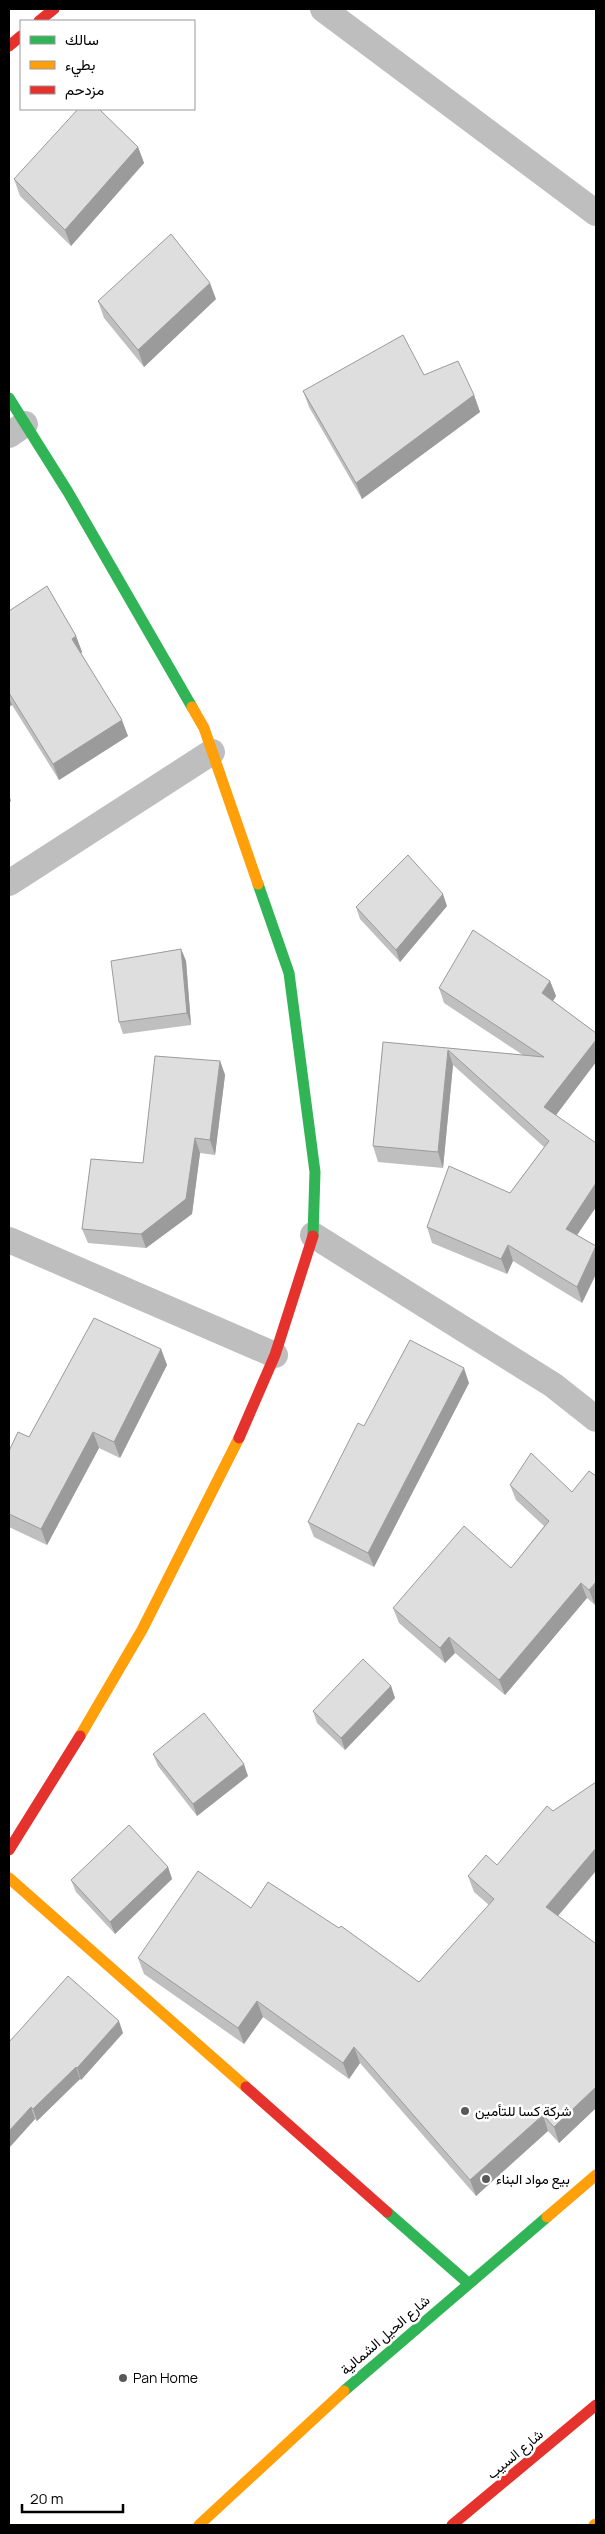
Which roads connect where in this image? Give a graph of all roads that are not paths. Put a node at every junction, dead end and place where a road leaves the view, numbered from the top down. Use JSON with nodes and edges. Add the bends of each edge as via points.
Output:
{"nodes":[{"id":1,"x":54,"y":9,"type":"edge"},
{"id":2,"x":323,"y":9,"type":"edge"},
{"id":3,"x":40,"y":20,"type":"edge"},
{"id":4,"x":20,"y":37,"type":"edge"},
{"id":5,"x":9,"y":46,"type":"edge"},
{"id":6,"x":596,"y":213,"type":"edge"},
{"id":7,"x":9,"y":398,"type":"edge"},
{"id":8,"x":17,"y":430,"type":"edge"},
{"id":9,"x":212,"y":752,"type":"junction"},
{"id":10,"x":9,"y":883,"type":"edge"},
{"id":11,"x":314,"y":1235,"type":"junction"},
{"id":12,"x":9,"y":1240,"type":"edge"},
{"id":13,"x":275,"y":1355,"type":"junction"},
{"id":14,"x":596,"y":1419,"type":"edge"},
{"id":15,"x":9,"y":1850,"type":"edge"},
{"id":16,"x":9,"y":1878,"type":"edge"},
{"id":17,"x":596,"y":2174,"type":"edge"},
{"id":18,"x":468,"y":2283,"type":"junction"},
{"id":19,"x":596,"y":2405,"type":"edge"},
{"id":20,"x":199,"y":2525,"type":"edge"},
{"id":21,"x":452,"y":2525,"type":"edge"}],
"edges":[{"from":1,"to":3,"type":"main road"},
{"from":2,"to":6,"type":"street"},
{"from":4,"to":5,"type":"main road"},
{"from":7,"to":8,"type":"main road"},
{"from":8,"to":9,"type":"main road","via":[[68,492],[204,728]]},
{"from":9,"to":10,"type":"street"},
{"from":9,"to":11,"type":"main road","via":[[289,973],[315,1172]]},
{"from":11,"to":13,"type":"main road"},
{"from":11,"to":14,"type":"street","via":[[553,1385]]},
{"from":12,"to":13,"type":"street"},
{"from":13,"to":15,"type":"main road","via":[[246,1423],[142,1630],[58,1774]]},
{"from":16,"to":18,"type":"main road"},
{"from":17,"to":18,"type":"main road","name":"شارع الحيل الشمالية"},
{"from":18,"to":20,"type":"main road","name":"شارع الحيل الشمالية","via":[[376,2361]]},
{"from":19,"to":21,"type":"main road","name":"شارع السيب"}]}
